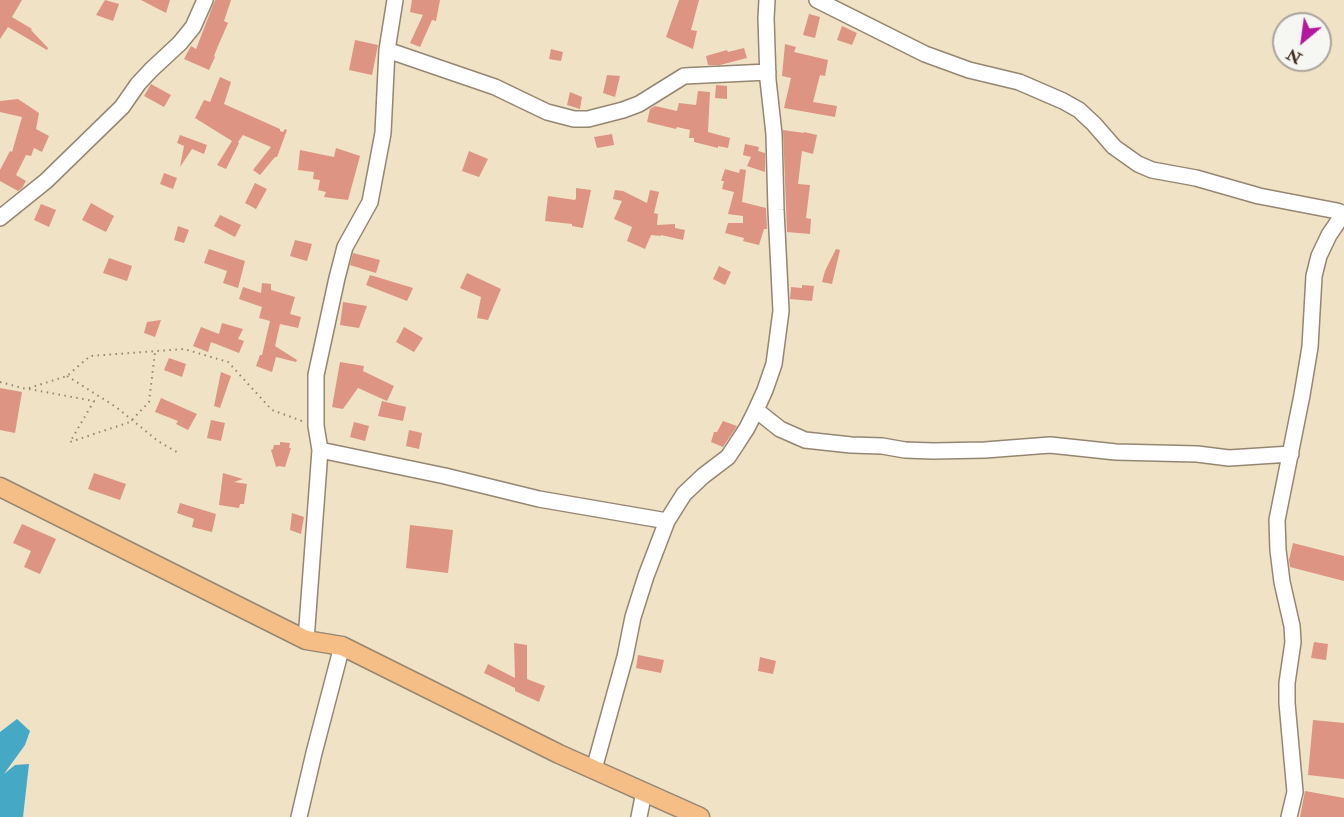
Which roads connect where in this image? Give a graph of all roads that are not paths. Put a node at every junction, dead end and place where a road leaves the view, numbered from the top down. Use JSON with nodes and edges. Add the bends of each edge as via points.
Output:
{"nodes":[{"id":1,"x":205,"y":0,"type":"edge"},
{"id":2,"x":395,"y":0,"type":"edge"},
{"id":3,"x":767,"y":0,"type":"edge"},
{"id":4,"x":817,"y":0,"type":"edge"},
{"id":5,"x":387,"y":50,"type":"junction"},
{"id":6,"x":768,"y":72,"type":"junction"},
{"id":7,"x":1344,"y":213,"type":"edge"},
{"id":8,"x":0,"y":218,"type":"edge"},
{"id":9,"x":756,"y":410,"type":"junction"},
{"id":10,"x":320,"y":450,"type":"junction"},
{"id":11,"x":1291,"y":454,"type":"junction"},
{"id":12,"x":0,"y":487,"type":"edge"},
{"id":13,"x":667,"y":521,"type":"junction"},
{"id":14,"x":306,"y":640,"type":"junction"},
{"id":15,"x":342,"y":646,"type":"junction"},
{"id":16,"x":594,"y":769,"type":"junction"},
{"id":17,"x":644,"y":792,"type":"junction"},
{"id":18,"x":299,"y":817,"type":"edge"},
{"id":19,"x":639,"y":817,"type":"edge"},
{"id":20,"x":700,"y":817,"type":"edge"},
{"id":21,"x":1289,"y":817,"type":"edge"}],
"edges":[{"from":1,"to":8,"type":"street","via":[[193,27],[138,84],[122,107],[46,181]]},
{"from":2,"to":5,"type":"street"},
{"from":3,"to":6,"type":"street"},
{"from":4,"to":7,"type":"street","via":[[925,54],[1019,82],[1063,101],[1079,110],[1114,147],[1152,170]]},
{"from":5,"to":6,"type":"street","via":[[574,119],[588,119],[639,104],[688,75]]},
{"from":5,"to":10,"type":"street","via":[[382,133],[370,202],[345,247],[316,375]]},
{"from":6,"to":9,"type":"street","via":[[781,311],[774,364]]},
{"from":7,"to":11,"type":"street","via":[[1319,256],[1314,276],[1310,347]]},
{"from":9,"to":11,"type":"street","via":[[780,429],[805,440],[851,446],[933,451],[1050,445],[1228,458]]},
{"from":9,"to":13,"type":"street","via":[[728,457],[684,494]]},
{"from":10,"to":13,"type":"street","via":[[539,500]]},
{"from":10,"to":14,"type":"street"},
{"from":11,"to":21,"type":"street","via":[[1277,520],[1282,582],[1293,642],[1287,684],[1294,792]]},
{"from":12,"to":14,"type":"main road"},
{"from":13,"to":16,"type":"street","via":[[633,617]]},
{"from":14,"to":15,"type":"main road"},
{"from":15,"to":16,"type":"main road"},
{"from":15,"to":18,"type":"street"},
{"from":16,"to":17,"type":"main road"},
{"from":17,"to":19,"type":"street"},
{"from":17,"to":20,"type":"main road"}]}
